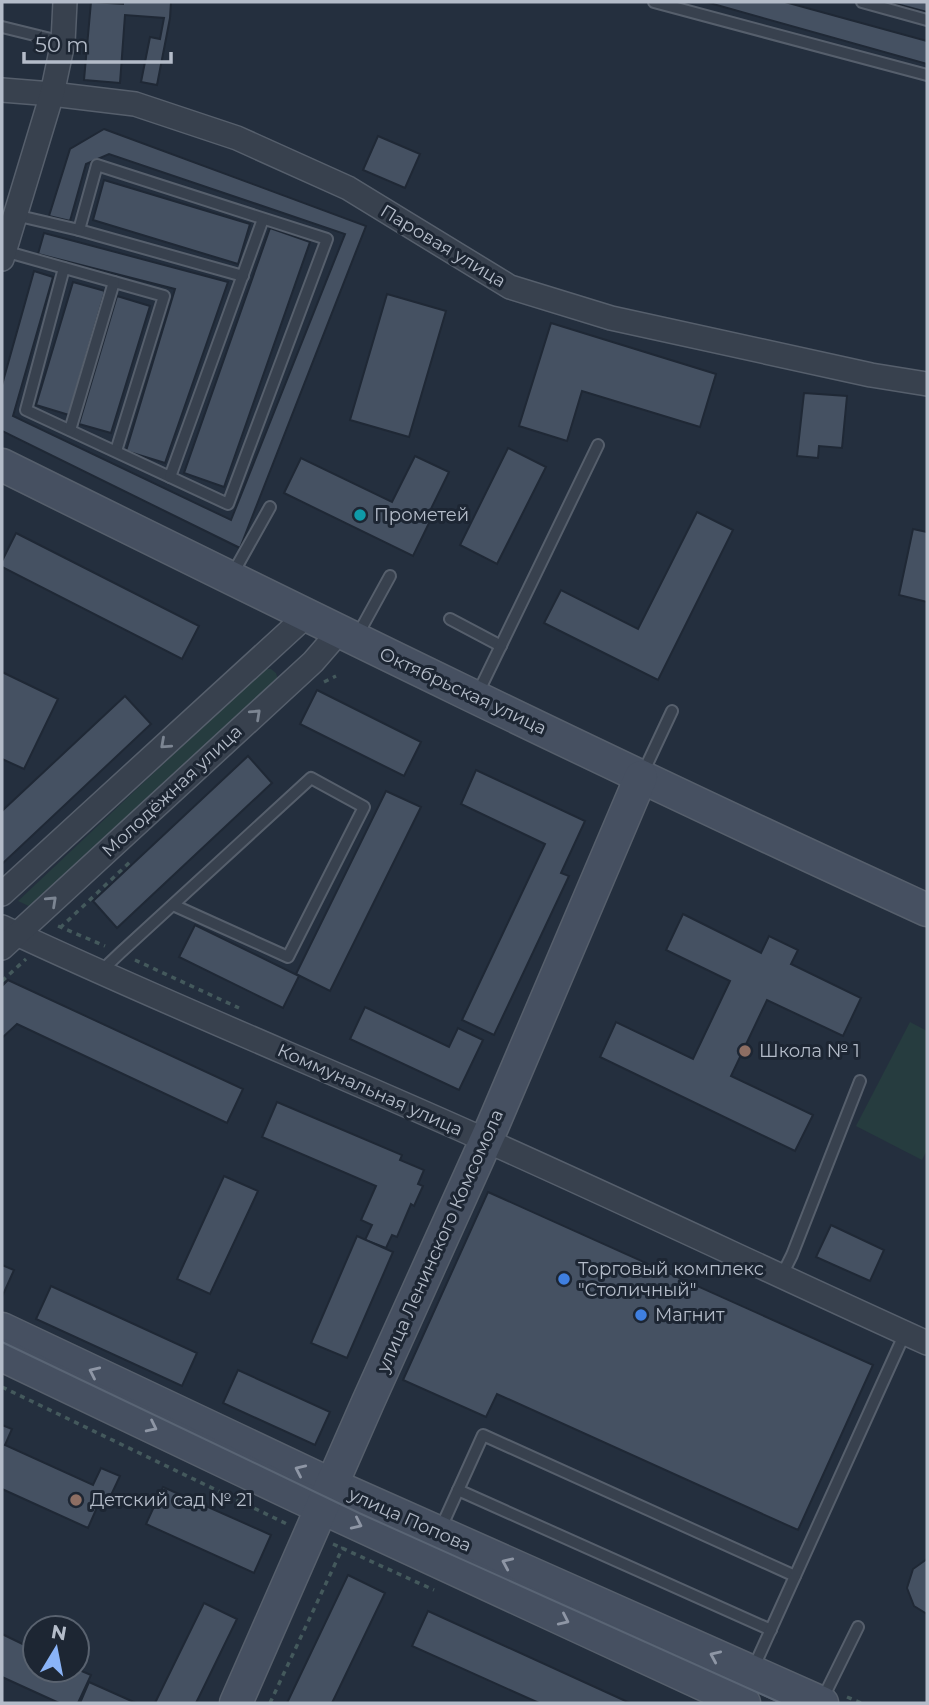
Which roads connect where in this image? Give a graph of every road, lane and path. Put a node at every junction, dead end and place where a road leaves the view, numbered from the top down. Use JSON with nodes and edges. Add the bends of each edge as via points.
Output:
{"nodes":[{"id":1,"x":65,"y":2,"type":"edge"},
{"id":2,"x":654,"y":2,"type":"edge"},
{"id":3,"x":862,"y":2,"type":"edge"},
{"id":4,"x":927,"y":20,"type":"edge"},
{"id":5,"x":2,"y":27,"type":"edge"},
{"id":6,"x":63,"y":42,"type":"junction"},
{"id":7,"x":927,"y":75,"type":"edge"},
{"id":8,"x":2,"y":90,"type":"edge"},
{"id":9,"x":52,"y":94,"type":"junction"},
{"id":10,"x":15,"y":215,"type":"junction"},
{"id":11,"x":263,"y":219,"type":"junction"},
{"id":12,"x":79,"y":229,"type":"junction"},
{"id":13,"x":3,"y":255,"type":"edge"},
{"id":14,"x":64,"y":268,"type":"junction"},
{"id":15,"x":243,"y":276,"type":"junction"},
{"id":16,"x":114,"y":282,"type":"junction"},
{"id":17,"x":927,"y":384,"type":"edge"},
{"id":18,"x":70,"y":430,"type":"junction"},
{"id":19,"x":598,"y":445,"type":"dead end"},
{"id":20,"x":116,"y":451,"type":"junction"},
{"id":21,"x":2,"y":466,"type":"edge"},
{"id":22,"x":170,"y":477,"type":"junction"},
{"id":23,"x":270,"y":508,"type":"dead end"},
{"id":24,"x":390,"y":576,"type":"dead end"},
{"id":25,"x":230,"y":578,"type":"junction"},
{"id":26,"x":306,"y":616,"type":"junction"},
{"id":27,"x":450,"y":619,"type":"dead end"},
{"id":28,"x":347,"y":636,"type":"junction"},
{"id":29,"x":501,"y":646,"type":"junction"},
{"id":30,"x":476,"y":696,"type":"junction"},
{"id":31,"x":672,"y":711,"type":"dead end"},
{"id":32,"x":641,"y":777,"type":"junction"},
{"id":33,"x":2,"y":894,"type":"edge"},
{"id":34,"x":173,"y":905,"type":"junction"},
{"id":35,"x":927,"y":910,"type":"edge"},
{"id":36,"x":7,"y":936,"type":"edge"},
{"id":37,"x":100,"y":972,"type":"junction"},
{"id":38,"x":860,"y":1081,"type":"dead end"},
{"id":39,"x":485,"y":1140,"type":"junction"},
{"id":40,"x":781,"y":1277,"type":"junction"},
{"id":41,"x":2,"y":1329,"type":"edge"},
{"id":42,"x":905,"y":1333,"type":"junction"},
{"id":43,"x":927,"y":1343,"type":"edge"},
{"id":44,"x":2,"y":1355,"type":"edge"},
{"id":45,"x":458,"y":1490,"type":"junction"},
{"id":46,"x":326,"y":1496,"type":"junction"},
{"id":47,"x":354,"y":1523,"type":"junction"},
{"id":48,"x":439,"y":1532,"type":"junction"},
{"id":49,"x":795,"y":1576,"type":"junction"},
{"id":50,"x":858,"y":1627,"type":"dead end"},
{"id":51,"x":771,"y":1630,"type":"junction"},
{"id":52,"x":752,"y":1672,"type":"junction"},
{"id":53,"x":236,"y":1703,"type":"edge"},
{"id":54,"x":270,"y":1703,"type":"edge"},
{"id":55,"x":744,"y":1703,"type":"edge"},
{"id":56,"x":822,"y":1703,"type":"edge"}],
"edges":[{"from":1,"to":6,"type":"street"},
{"from":2,"to":7,"type":"lane"},
{"from":3,"to":4,"type":"lane"},
{"from":5,"to":6,"type":"lane"},
{"from":6,"to":9,"type":"street"},
{"from":8,"to":9,"type":"street","name":"Паровая улица"},
{"from":9,"to":10,"type":"street"},
{"from":9,"to":17,"type":"street","name":"Паровая улица","via":[[135,104],[237,138],[348,188],[510,287],[611,318]]},
{"from":10,"to":12,"type":"lane"},
{"from":10,"to":13,"type":"street"},
{"from":11,"to":12,"type":"lane","via":[[97,165]]},
{"from":11,"to":15,"type":"lane"},
{"from":11,"to":22,"type":"lane","via":[[327,239],[228,504]]},
{"from":12,"to":15,"type":"lane"},
{"from":13,"to":14,"type":"lane"},
{"from":14,"to":16,"type":"lane"},
{"from":14,"to":18,"type":"lane","via":[[26,410]]},
{"from":15,"to":22,"type":"lane"},
{"from":16,"to":18,"type":"lane"},
{"from":16,"to":20,"type":"lane","via":[[164,296]]},
{"from":18,"to":20,"type":"lane"},
{"from":19,"to":29,"type":"lane"},
{"from":20,"to":22,"type":"lane"},
{"from":21,"to":25,"type":"street","name":"Октябрьская улица"},
{"from":23,"to":25,"type":"lane"},
{"from":24,"to":28,"type":"lane"},
{"from":25,"to":26,"type":"street","name":"Октябрьская улица"},
{"from":26,"to":28,"type":"street","name":"Октябрьская улица"},
{"from":26,"to":33,"type":"street","one_way":true},
{"from":27,"to":29,"type":"lane"},
{"from":28,"to":30,"type":"street","name":"Октябрьская улица"},
{"from":36,"to":28,"type":"street","name":"Молодёжная улица","one_way":true},
{"from":29,"to":30,"type":"lane"},
{"from":30,"to":32,"type":"street","name":"Октябрьская улица"},
{"from":31,"to":32,"type":"lane"},
{"from":32,"to":35,"type":"street","name":"Октябрьская улица"},
{"from":32,"to":39,"type":"street","name":"улица Ленинского Комсомола"},
{"from":34,"to":34,"type":"lane","via":[[311,778],[364,807],[288,957]]},
{"from":34,"to":37,"type":"lane"},
{"from":36,"to":37,"type":"street","name":"Коммунальная улица"},
{"from":37,"to":39,"type":"street","name":"Коммунальная улица"},
{"from":38,"to":40,"type":"lane"},
{"from":39,"to":40,"type":"street","name":"Коммунальная улица"},
{"from":39,"to":46,"type":"street","name":"улица Ленинского Комсомола"},
{"from":40,"to":42,"type":"street","name":"Коммунальная улица"},
{"from":46,"to":41,"type":"street","name":"улица Попова","one_way":true},
{"from":42,"to":43,"type":"street","name":"Коммунальная улица"},
{"from":42,"to":49,"type":"lane"},
{"from":44,"to":46,"type":"street","name":"улица Попова","one_way":true},
{"from":45,"to":48,"type":"lane"},
{"from":45,"to":49,"type":"lane","via":[[483,1435]]},
{"from":45,"to":51,"type":"lane"},
{"from":46,"to":47,"type":"street","name":"улица Попова"},
{"from":46,"to":48,"type":"street","name":"улица Попова"},
{"from":46,"to":53,"type":"street","name":"улица Ленинского Комсомола"},
{"from":47,"to":54,"type":"path"},
{"from":47,"to":55,"type":"street","name":"улица Попова","one_way":true},
{"from":52,"to":48,"type":"street","name":"улица Попова","one_way":true},
{"from":49,"to":51,"type":"lane"},
{"from":50,"to":56,"type":"lane"},
{"from":51,"to":52,"type":"lane"},
{"from":52,"to":56,"type":"street","name":"улица Попова"}]}
